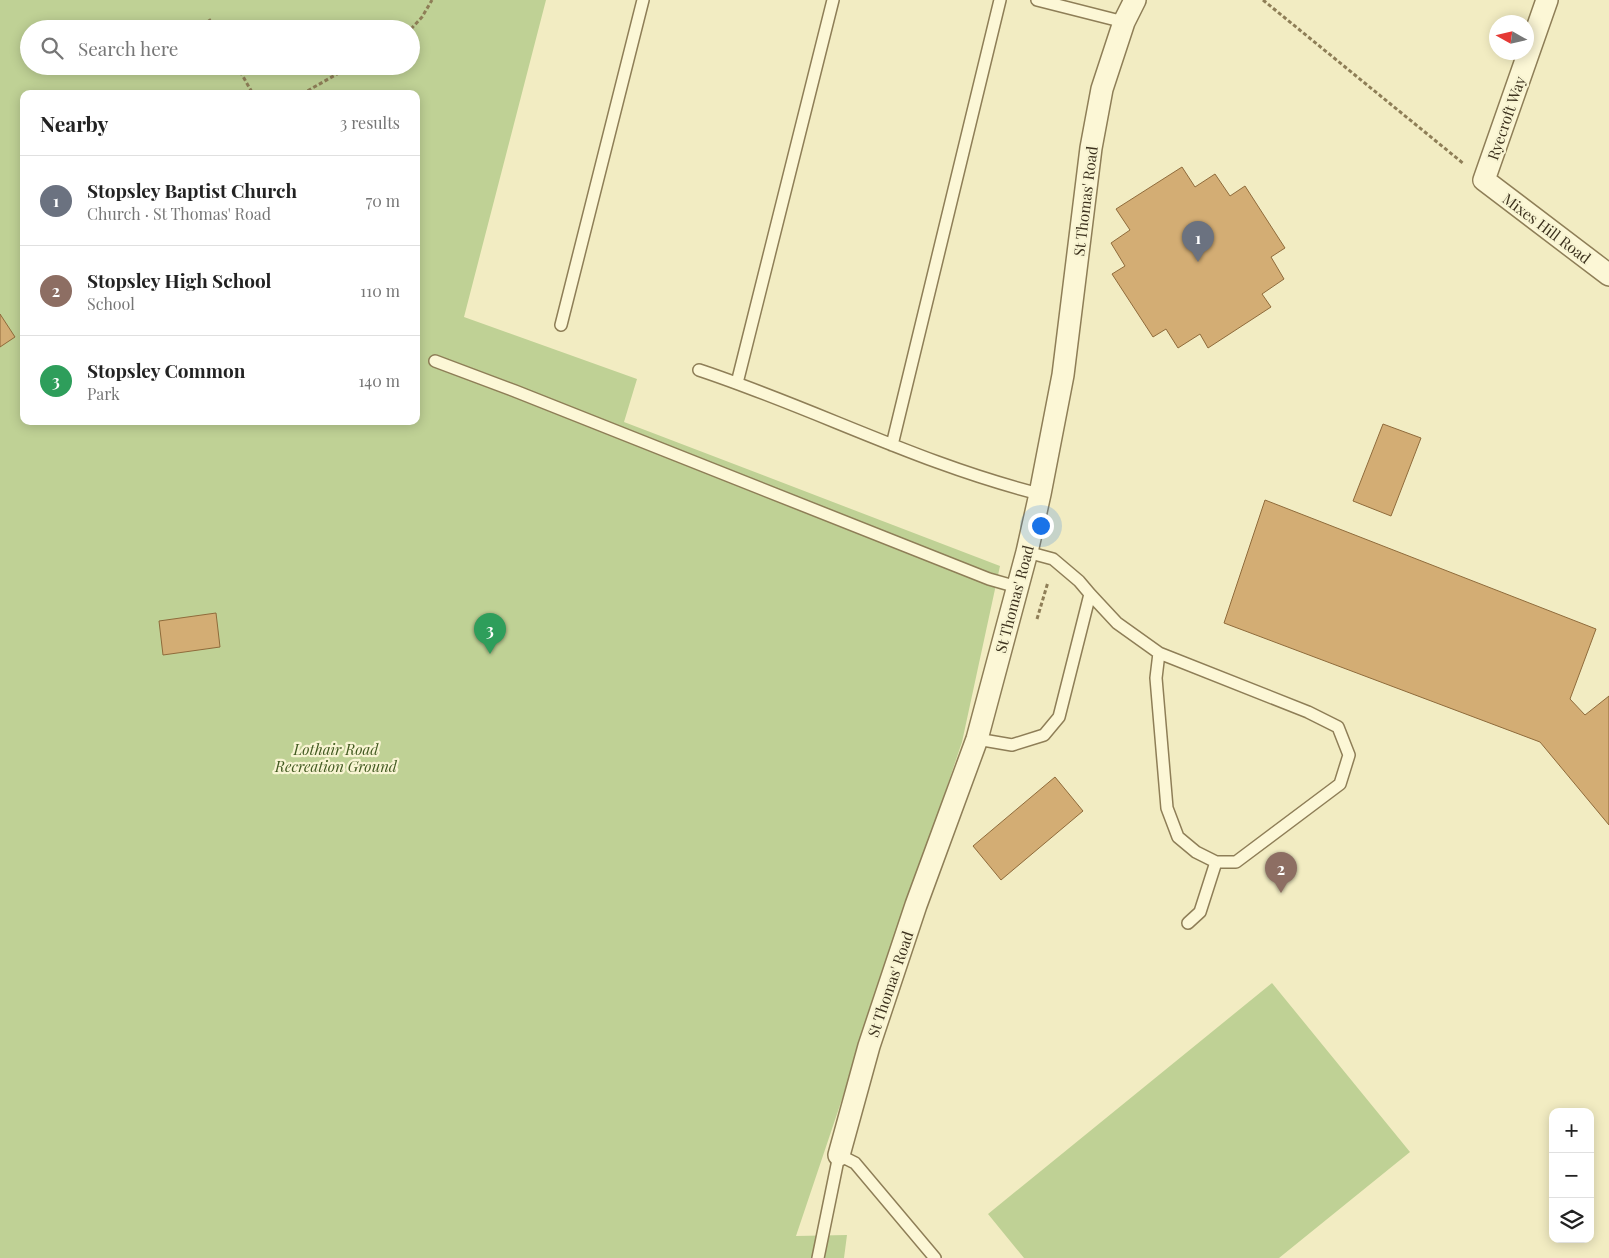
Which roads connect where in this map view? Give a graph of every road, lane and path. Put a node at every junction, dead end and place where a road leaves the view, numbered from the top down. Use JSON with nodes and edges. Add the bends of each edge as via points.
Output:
{"nodes":[{"id":1,"x":432,"y":0,"type":"edge"},
{"id":2,"x":643,"y":0,"type":"edge"},
{"id":3,"x":832,"y":0,"type":"edge"},
{"id":4,"x":1000,"y":0,"type":"edge"},
{"id":5,"x":1037,"y":0,"type":"edge"},
{"id":6,"x":1135,"y":0,"type":"edge"},
{"id":7,"x":1263,"y":0,"type":"edge"},
{"id":8,"x":1547,"y":0,"type":"edge"},
{"id":9,"x":419,"y":20,"type":"edge"},
{"id":10,"x":1124,"y":22,"type":"junction"},
{"id":11,"x":242,"y":75,"type":"edge"},
{"id":12,"x":335,"y":75,"type":"edge"},
{"id":13,"x":251,"y":90,"type":"edge"},
{"id":14,"x":309,"y":90,"type":"edge"},
{"id":15,"x":1484,"y":180,"type":"junction"},
{"id":16,"x":1609,"y":275,"type":"edge"},
{"id":17,"x":560,"y":325,"type":"dead end"},
{"id":18,"x":435,"y":361,"type":"dead end"},
{"id":19,"x":699,"y":370,"type":"dead end"},
{"id":20,"x":738,"y":383,"type":"junction"},
{"id":21,"x":892,"y":445,"type":"junction"},
{"id":22,"x":1040,"y":494,"type":"junction"},
{"id":23,"x":1026,"y":552,"type":"junction"},
{"id":24,"x":1017,"y":587,"type":"junction"},
{"id":25,"x":1090,"y":594,"type":"junction"},
{"id":26,"x":1159,"y":653,"type":"junction"},
{"id":27,"x":977,"y":739,"type":"junction"},
{"id":28,"x":1216,"y":862,"type":"junction"},
{"id":29,"x":1188,"y":923,"type":"dead end"},
{"id":30,"x":839,"y":1155,"type":"junction"},
{"id":31,"x":818,"y":1258,"type":"edge"},
{"id":32,"x":935,"y":1258,"type":"edge"}],
"edges":[{"from":1,"to":9,"type":"path"},
{"from":2,"to":17,"type":"lane"},
{"from":3,"to":20,"type":"lane"},
{"from":4,"to":21,"type":"lane"},
{"from":5,"to":10,"type":"lane"},
{"from":6,"to":10,"type":"street","name":"St Thomas' Road"},
{"from":7,"to":15,"type":"path"},
{"from":8,"to":15,"type":"street","name":"Ryecroft Way"},
{"from":10,"to":22,"type":"street","name":"St Thomas' Road","via":[[1102,89],[1091,148],[1063,375]]},
{"from":11,"to":13,"type":"path"},
{"from":12,"to":14,"type":"path"},
{"from":15,"to":16,"type":"street","name":"Mixes Hill Road"},
{"from":18,"to":24,"type":"lane","via":[[988,579]]},
{"from":19,"to":20,"type":"lane"},
{"from":20,"to":21,"type":"lane"},
{"from":21,"to":22,"type":"lane"},
{"from":22,"to":23,"type":"street","name":"St Thomas' Road"},
{"from":23,"to":24,"type":"street","name":"St Thomas' Road"},
{"from":23,"to":25,"type":"lane","via":[[1053,559],[1079,580]]},
{"from":24,"to":27,"type":"street","name":"St Thomas' Road"},
{"from":25,"to":26,"type":"lane","via":[[1117,623]]},
{"from":25,"to":27,"type":"lane","via":[[1060,717],[1044,736],[1012,745]]},
{"from":26,"to":28,"type":"lane","via":[[1156,678],[1167,808],[1178,837],[1196,852]]},
{"from":26,"to":28,"type":"lane","via":[[1338,727],[1349,755],[1340,784],[1236,862]]},
{"from":27,"to":30,"type":"street","name":"St Thomas' Road","via":[[869,1046]]},
{"from":28,"to":29,"type":"lane","via":[[1200,912]]},
{"from":30,"to":31,"type":"lane"},
{"from":30,"to":32,"type":"lane","via":[[855,1163]]}]}
